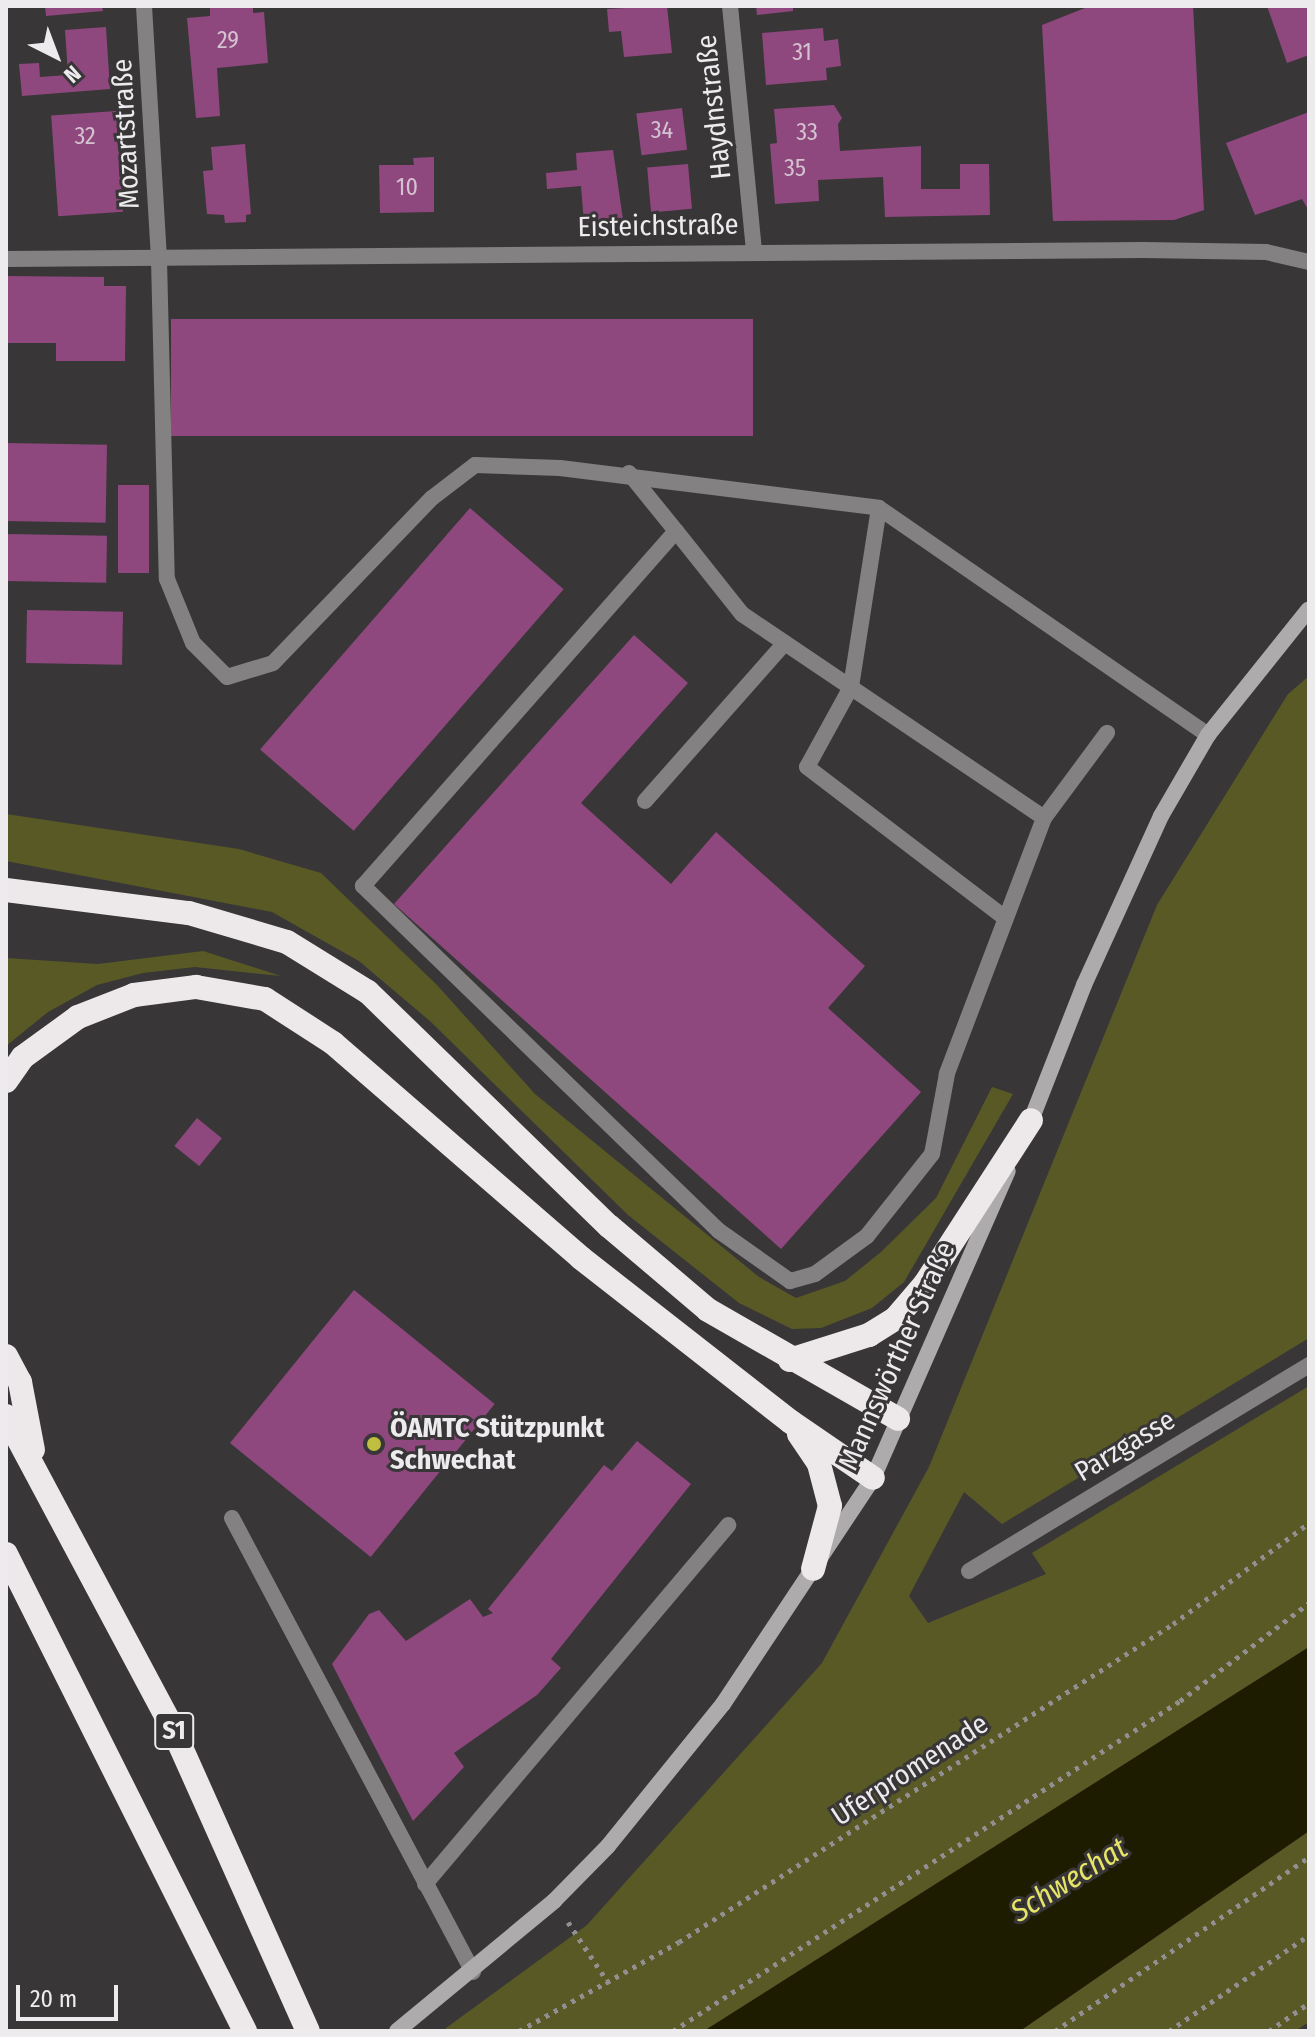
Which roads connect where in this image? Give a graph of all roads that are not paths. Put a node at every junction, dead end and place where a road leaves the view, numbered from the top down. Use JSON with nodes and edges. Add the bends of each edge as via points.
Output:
{"nodes":[{"id":1,"x":144,"y":6,"type":"edge"},
{"id":2,"x":730,"y":6,"type":"edge"},
{"id":3,"x":754,"y":250,"type":"junction"},
{"id":4,"x":6,"y":259,"type":"edge"},
{"id":5,"x":159,"y":260,"type":"junction"},
{"id":6,"x":1309,"y":262,"type":"edge"},
{"id":7,"x":629,"y":473,"type":"junction"},
{"id":8,"x":879,"y":508,"type":"junction"},
{"id":9,"x":676,"y":531,"type":"junction"},
{"id":10,"x":1309,"y":609,"type":"edge"},
{"id":11,"x":785,"y":643,"type":"junction"},
{"id":12,"x":851,"y":687,"type":"junction"},
{"id":13,"x":1107,"y":733,"type":"dead end"},
{"id":14,"x":1208,"y":735,"type":"junction"},
{"id":15,"x":645,"y":801,"type":"dead end"},
{"id":16,"x":1044,"y":818,"type":"junction"},
{"id":17,"x":6,"y":890,"type":"edge"},
{"id":18,"x":1004,"y":917,"type":"junction"},
{"id":19,"x":6,"y":1081,"type":"edge"},
{"id":20,"x":1031,"y":1120,"type":"junction"},
{"id":21,"x":6,"y":1356,"type":"edge"},
{"id":22,"x":790,"y":1360,"type":"junction"},
{"id":23,"x":1309,"y":1365,"type":"edge"},
{"id":24,"x":6,"y":1416,"type":"edge"},
{"id":25,"x":898,"y":1419,"type":"junction"},
{"id":26,"x":791,"y":1422,"type":"junction"},
{"id":27,"x":36,"y":1468,"type":"junction"},
{"id":28,"x":873,"y":1478,"type":"junction"},
{"id":29,"x":232,"y":1518,"type":"dead end"},
{"id":30,"x":728,"y":1525,"type":"dead end"},
{"id":31,"x":6,"y":1554,"type":"edge"},
{"id":32,"x":813,"y":1569,"type":"junction"},
{"id":33,"x":969,"y":1571,"type":"dead end"},
{"id":34,"x":425,"y":1884,"type":"junction"},
{"id":35,"x":473,"y":1972,"type":"junction"},
{"id":36,"x":245,"y":2030,"type":"edge"},
{"id":37,"x":308,"y":2031,"type":"edge"},
{"id":38,"x":397,"y":2031,"type":"edge"}],
"edges":[{"from":1,"to":5,"type":"street","name":"Mozartstraße"},
{"from":2,"to":3,"type":"street","name":"Haydnstraße"},
{"from":3,"to":5,"type":"street","name":"Eisteichstraße"},
{"from":3,"to":6,"type":"street","name":"Eisteichstraße","via":[[1266,252]]},
{"from":4,"to":5,"type":"street","name":"Eisteichstraße"},
{"from":5,"to":7,"type":"street","name":"Mozartstraße","via":[[167,579],[193,643],[227,677],[273,663],[432,498],[475,465]]},
{"from":7,"to":8,"type":"street"},
{"from":7,"to":9,"type":"street"},
{"from":8,"to":12,"type":"street"},
{"from":8,"to":14,"type":"street"},
{"from":9,"to":11,"type":"street","via":[[742,614]]},
{"from":9,"to":18,"type":"street","via":[[363,886],[719,1231],[790,1281],[815,1274],[867,1236],[932,1154],[947,1074]]},
{"from":10,"to":14,"type":"main road","name":"Mannswörther Straße"},
{"from":11,"to":12,"type":"street"},
{"from":11,"to":15,"type":"street"},
{"from":12,"to":16,"type":"street"},
{"from":12,"to":18,"type":"street","via":[[807,767]]},
{"from":13,"to":16,"type":"street"},
{"from":14,"to":20,"type":"main road","name":"Mannswörther Straße","via":[[1161,816],[1084,985]]},
{"from":16,"to":18,"type":"street"},
{"from":17,"to":22,"type":"highway","via":[[189,913],[287,942],[368,992],[609,1226],[708,1310]]},
{"from":19,"to":26,"type":"highway","via":[[23,1057],[78,1017],[134,995],[196,987],[265,999],[356,1061],[581,1258]]},
{"from":20,"to":22,"type":"highway","via":[[925,1284],[895,1319],[869,1335]]},
{"from":20,"to":25,"type":"main road","name":"Mannswörther Straße"},
{"from":21,"to":27,"type":"highway","via":[[20,1382]]},
{"from":22,"to":25,"type":"highway"},
{"from":23,"to":33,"type":"street","name":"Parzgasse"},
{"from":24,"to":27,"type":"highway","number":"S1"},
{"from":25,"to":28,"type":"main road","name":"Mannswörther Straße"},
{"from":26,"to":28,"type":"highway"},
{"from":26,"to":32,"type":"highway","via":[[819,1464],[830,1506]]},
{"from":27,"to":37,"type":"highway","number":"S1","via":[[171,1725]]},
{"from":28,"to":32,"type":"main road","name":"Mannswörther Straße"},
{"from":29,"to":34,"type":"street"},
{"from":30,"to":34,"type":"street"},
{"from":31,"to":36,"type":"highway","number":"S1"},
{"from":32,"to":35,"type":"main road","name":"Mannswörther Straße","via":[[723,1704],[608,1846]]},
{"from":34,"to":35,"type":"street"},
{"from":35,"to":38,"type":"main road","name":"Mannswörther Straße"}]}
